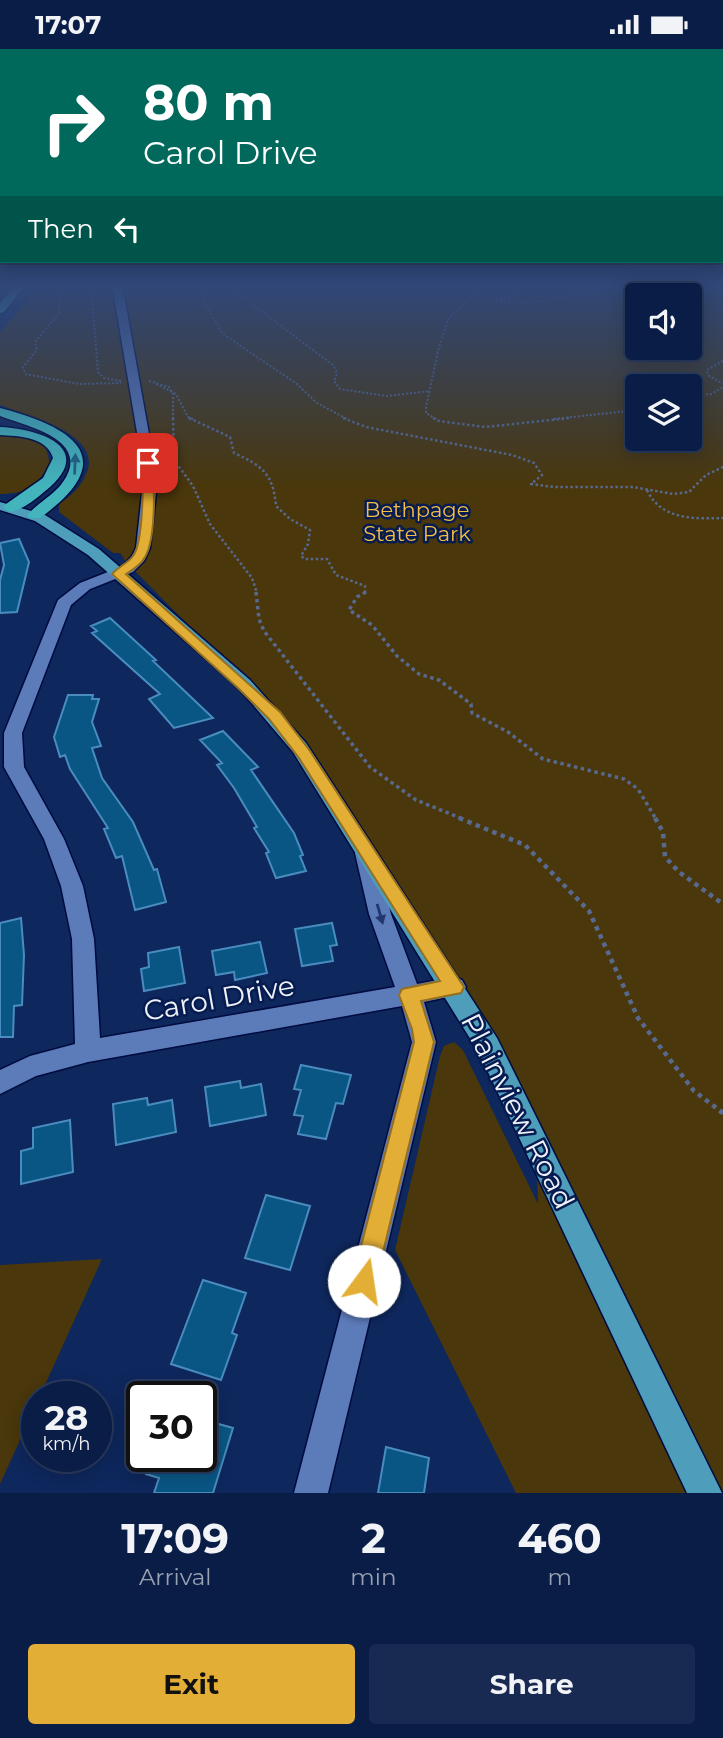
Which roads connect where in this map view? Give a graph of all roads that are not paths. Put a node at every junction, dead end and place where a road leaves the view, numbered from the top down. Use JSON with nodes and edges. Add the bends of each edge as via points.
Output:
{"nodes":[{"id":1,"x":130,"y":351,"type":"edge"},
{"id":2,"x":0,"y":412,"type":"edge"},
{"id":3,"x":0,"y":431,"type":"edge"},
{"id":4,"x":6,"y":507,"type":"edge"},
{"id":5,"x":35,"y":515,"type":"junction"},
{"id":6,"x":119,"y":574,"type":"junction"},
{"id":7,"x":364,"y":848,"type":"junction"},
{"id":8,"x":454,"y":987,"type":"junction"},
{"id":9,"x":409,"y":995,"type":"junction"},
{"id":10,"x":88,"y":1051,"type":"junction"},
{"id":11,"x":0,"y":1083,"type":"edge"},
{"id":12,"x":311,"y":1493,"type":"edge"},
{"id":13,"x":705,"y":1493,"type":"edge"}],
"edges":[{"from":1,"to":6,"type":"street","via":[[149,493],[143,548],[139,558]]},
{"from":5,"to":2,"type":"highway","one_way":true,"via":[[71,481],[77,457],[63,437]]},
{"from":3,"to":4,"type":"highway","via":[[40,437],[53,445],[59,456],[55,473]]},
{"from":4,"to":5,"type":"main road","name":"Plainview Road"},
{"from":5,"to":6,"type":"main road","name":"Plainview Road","via":[[60,527]]},
{"from":6,"to":7,"type":"main road","name":"Plainview Road","via":[[274,716],[305,754]]},
{"from":6,"to":10,"type":"street","via":[[85,586],[64,603],[13,733],[14,767],[54,839],[72,886],[83,939]]},
{"from":7,"to":8,"type":"main road","name":"Plainview Road"},
{"from":7,"to":9,"type":"street","one_way":true,"via":[[380,914]]},
{"from":8,"to":9,"type":"street","name":"Carol Drive"},
{"from":8,"to":13,"type":"main road","name":"Plainview Road","via":[[488,1046]]},
{"from":9,"to":10,"type":"street","name":"Carol Drive"},
{"from":9,"to":12,"type":"street","via":[[424,1042]]},
{"from":10,"to":11,"type":"street","name":"Carol Drive","via":[[30,1067]]}]}
